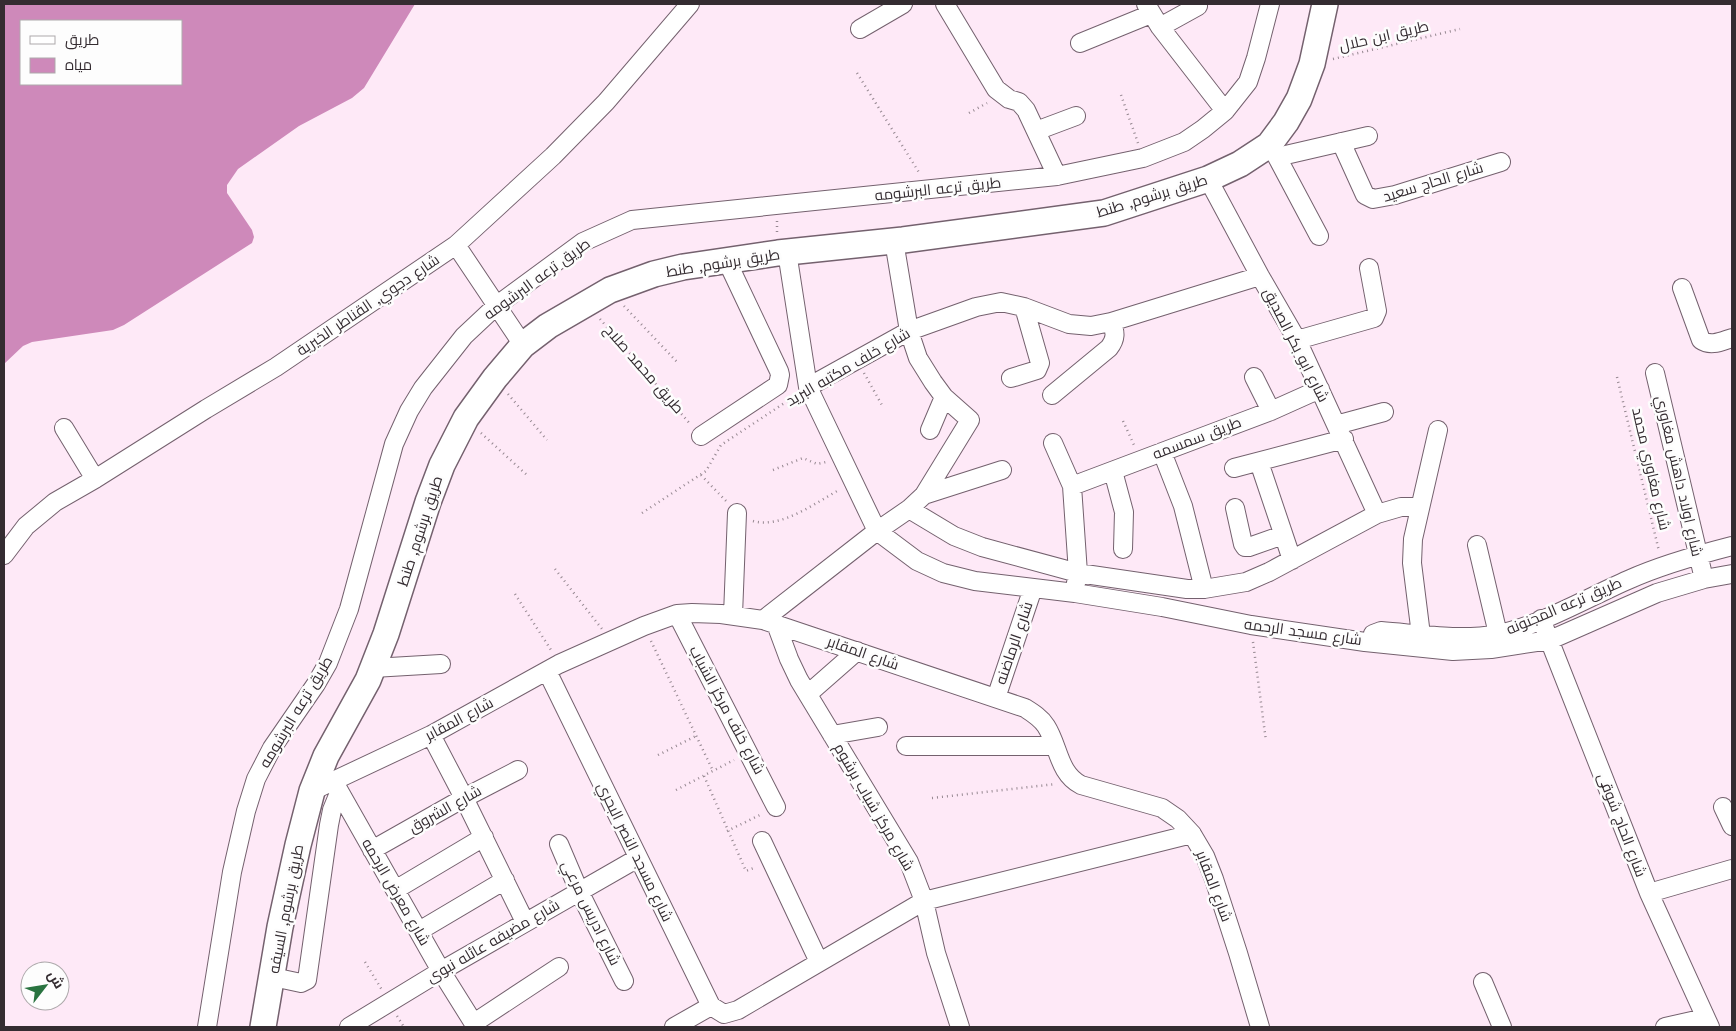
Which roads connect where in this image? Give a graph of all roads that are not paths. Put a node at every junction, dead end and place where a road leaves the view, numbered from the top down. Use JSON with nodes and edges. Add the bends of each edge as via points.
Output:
{"nodes":[{"id":1,"x":690,"y":4,"type":"edge"},
{"id":2,"x":903,"y":4,"type":"edge"},
{"id":3,"x":945,"y":4,"type":"edge"},
{"id":4,"x":1270,"y":4,"type":"edge"},
{"id":5,"x":1324,"y":4,"type":"edge"},
{"id":6,"x":1198,"y":6,"type":"dead end"},
{"id":7,"x":1152,"y":15,"type":"edge"},
{"id":8,"x":860,"y":29,"type":"dead end"},
{"id":9,"x":1080,"y":43,"type":"dead end"},
{"id":10,"x":1225,"y":111,"type":"junction"},
{"id":11,"x":1076,"y":116,"type":"dead end"},
{"id":12,"x":1036,"y":131,"type":"junction"},
{"id":13,"x":1368,"y":136,"type":"dead end"},
{"id":14,"x":1341,"y":142,"type":"junction"},
{"id":15,"x":1273,"y":151,"type":"junction"},
{"id":16,"x":1501,"y":162,"type":"dead end"},
{"id":17,"x":1057,"y":176,"type":"junction"},
{"id":18,"x":1208,"y":179,"type":"junction"},
{"id":19,"x":1319,"y":236,"type":"dead end"},
{"id":20,"x":894,"y":241,"type":"junction"},
{"id":21,"x":456,"y":244,"type":"junction"},
{"id":22,"x":783,"y":252,"type":"junction"},
{"id":23,"x":726,"y":260,"type":"junction"},
{"id":24,"x":1368,"y":268,"type":"dead end"},
{"id":25,"x":1260,"y":276,"type":"junction"},
{"id":26,"x":1682,"y":288,"type":"dead end"},
{"id":27,"x":496,"y":306,"type":"junction"},
{"id":28,"x":1024,"y":307,"type":"junction"},
{"id":29,"x":1112,"y":322,"type":"junction"},
{"id":30,"x":909,"y":330,"type":"junction"},
{"id":31,"x":1732,"y":338,"type":"edge"},
{"id":32,"x":1297,"y":340,"type":"junction"},
{"id":33,"x":523,"y":345,"type":"junction"},
{"id":34,"x":1655,"y":373,"type":"dead end"},
{"id":35,"x":1254,"y":377,"type":"dead end"},
{"id":36,"x":1011,"y":378,"type":"dead end"},
{"id":37,"x":808,"y":387,"type":"junction"},
{"id":38,"x":1320,"y":389,"type":"junction"},
{"id":39,"x":1052,"y":395,"type":"dead end"},
{"id":40,"x":944,"y":397,"type":"junction"},
{"id":41,"x":1271,"y":411,"type":"junction"},
{"id":42,"x":1384,"y":412,"type":"dead end"},
{"id":43,"x":64,"y":428,"type":"dead end"},
{"id":44,"x":930,"y":430,"type":"dead end"},
{"id":45,"x":1438,"y":430,"type":"dead end"},
{"id":46,"x":1340,"y":432,"type":"junction"},
{"id":47,"x":701,"y":436,"type":"road end"},
{"id":48,"x":1053,"y":443,"type":"dead end"},
{"id":49,"x":1162,"y":452,"type":"junction"},
{"id":50,"x":1259,"y":462,"type":"junction"},
{"id":51,"x":1234,"y":468,"type":"dead end"},
{"id":52,"x":1002,"y":470,"type":"dead end"},
{"id":53,"x":1113,"y":471,"type":"junction"},
{"id":54,"x":95,"y":480,"type":"junction"},
{"id":55,"x":1072,"y":486,"type":"junction"},
{"id":56,"x":924,"y":495,"type":"junction"},
{"id":57,"x":1419,"y":507,"type":"junction"},
{"id":58,"x":1235,"y":508,"type":"dead end"},
{"id":59,"x":909,"y":509,"type":"junction"},
{"id":60,"x":737,"y":513,"type":"road end"},
{"id":61,"x":1377,"y":514,"type":"junction"},
{"id":62,"x":877,"y":531,"type":"junction"},
{"id":63,"x":1283,"y":535,"type":"junction"},
{"id":64,"x":7,"y":545,"type":"edge"},
{"id":65,"x":1478,"y":545,"type":"dead end"},
{"id":66,"x":1732,"y":546,"type":"edge"},
{"id":67,"x":1123,"y":549,"type":"dead end"},
{"id":68,"x":1698,"y":554,"type":"junction"},
{"id":69,"x":1292,"y":560,"type":"junction"},
{"id":70,"x":1078,"y":573,"type":"junction"},
{"id":71,"x":1732,"y":574,"type":"edge"},
{"id":72,"x":1704,"y":579,"type":"junction"},
{"id":73,"x":1033,"y":588,"type":"junction"},
{"id":74,"x":1204,"y":589,"type":"junction"},
{"id":75,"x":1075,"y":593,"type":"junction"},
{"id":76,"x":676,"y":614,"type":"junction"},
{"id":77,"x":732,"y":615,"type":"junction"},
{"id":78,"x":1541,"y":619,"type":"junction"},
{"id":79,"x":769,"y":622,"type":"junction"},
{"id":80,"x":1421,"y":634,"type":"junction"},
{"id":81,"x":1498,"y":634,"type":"junction"},
{"id":82,"x":1550,"y":640,"type":"junction"},
{"id":83,"x":1365,"y":642,"type":"junction"},
{"id":84,"x":1454,"y":644,"type":"junction"},
{"id":85,"x":857,"y":651,"type":"junction"},
{"id":86,"x":441,"y":664,"type":"dead end"},
{"id":87,"x":373,"y":668,"type":"junction"},
{"id":88,"x":553,"y":668,"type":"junction"},
{"id":89,"x":808,"y":694,"type":"junction"},
{"id":90,"x":996,"y":698,"type":"junction"},
{"id":91,"x":878,"y":727,"type":"dead end"},
{"id":92,"x":431,"y":735,"type":"junction"},
{"id":93,"x":832,"y":735,"type":"junction"},
{"id":94,"x":906,"y":746,"type":"dead end"},
{"id":95,"x":1054,"y":746,"type":"junction"},
{"id":96,"x":518,"y":770,"type":"dead end"},
{"id":97,"x":328,"y":789,"type":"junction"},
{"id":98,"x":464,"y":798,"type":"junction"},
{"id":99,"x":776,"y":807,"type":"road end"},
{"id":100,"x":1723,"y":807,"type":"dead end"},
{"id":101,"x":1732,"y":826,"type":"edge"},
{"id":102,"x":1192,"y":834,"type":"junction"},
{"id":103,"x":484,"y":838,"type":"junction"},
{"id":104,"x":762,"y":841,"type":"dead end"},
{"id":105,"x":559,"y":844,"type":"dead end"},
{"id":106,"x":372,"y":850,"type":"junction"},
{"id":107,"x":638,"y":858,"type":"junction"},
{"id":108,"x":1732,"y":869,"type":"edge"},
{"id":109,"x":505,"y":880,"type":"junction"},
{"id":110,"x":395,"y":890,"type":"junction"},
{"id":111,"x":579,"y":891,"type":"junction"},
{"id":112,"x":1649,"y":893,"type":"junction"},
{"id":113,"x":924,"y":902,"type":"junction"},
{"id":114,"x":525,"y":922,"type":"junction"},
{"id":115,"x":419,"y":931,"type":"junction"},
{"id":116,"x":819,"y":962,"type":"junction"},
{"id":117,"x":560,"y":967,"type":"dead end"},
{"id":118,"x":441,"y":970,"type":"junction"},
{"id":119,"x":273,"y":977,"type":"junction"},
{"id":120,"x":624,"y":981,"type":"dead end"},
{"id":121,"x":1483,"y":982,"type":"dead end"},
{"id":122,"x":711,"y":1006,"type":"junction"},
{"id":123,"x":1707,"y":1023,"type":"edge"},
{"id":124,"x":475,"y":1025,"type":"edge"},
{"id":125,"x":685,"y":1025,"type":"edge"},
{"id":126,"x":207,"y":1027,"type":"edge"},
{"id":127,"x":263,"y":1027,"type":"edge"},
{"id":128,"x":350,"y":1027,"type":"edge"},
{"id":129,"x":960,"y":1027,"type":"edge"},
{"id":130,"x":1260,"y":1027,"type":"edge"},
{"id":131,"x":1502,"y":1027,"type":"edge"},
{"id":132,"x":1666,"y":1027,"type":"edge"}],
"edges":[{"from":1,"to":21,"type":"street","name":"شارع دجوي, القناطر الخيرية","via":[[606,102],[553,156]]},
{"from":2,"to":8,"type":"street"},
{"from":3,"to":12,"type":"street","via":[[996,89],[1023,105]]},
{"from":4,"to":10,"type":"street","name":"طريق ترعه البرشومه","via":[[1248,82]]},
{"from":5,"to":15,"type":"main road","name":"طريق برشوم, طنط","via":[[1312,64]]},
{"from":6,"to":7,"type":"street"},
{"from":7,"to":9,"type":"street"},
{"from":7,"to":10,"type":"street"},
{"from":10,"to":17,"type":"street","name":"طريق ترعه البرشومه","via":[[1184,142],[1144,158]]},
{"from":11,"to":12,"type":"street"},
{"from":12,"to":17,"type":"street"},
{"from":13,"to":14,"type":"street"},
{"from":14,"to":15,"type":"street"},
{"from":14,"to":16,"type":"street","name":"شارع الحاج سعيد","via":[[1365,195],[1373,200]]},
{"from":15,"to":18,"type":"main road","name":"طريق برشوم, طنط"},
{"from":15,"to":19,"type":"street"},
{"from":17,"to":27,"type":"street","name":"طريق ترعه البرشومه","via":[[632,220],[583,242]]},
{"from":18,"to":20,"type":"main road","name":"طريق برشوم, طنط","via":[[1104,213]]},
{"from":18,"to":25,"type":"street","name":"شارع ابو بكر الصديق"},
{"from":20,"to":22,"type":"main road","name":"طريق برشوم, طنط"},
{"from":20,"to":30,"type":"street"},
{"from":21,"to":27,"type":"street"},
{"from":21,"to":54,"type":"street","name":"شارع دجوي, القناطر الخيرية","via":[[310,345]]},
{"from":22,"to":23,"type":"main road","name":"طريق برشوم, طنط"},
{"from":22,"to":37,"type":"street"},
{"from":23,"to":33,"type":"main road","name":"طريق برشوم, طنط","via":[[654,274],[610,290],[548,326]]},
{"from":23,"to":47,"type":"street","via":[[779,371],[780,381]]},
{"from":24,"to":32,"type":"street","via":[[1377,311],[1374,318]]},
{"from":25,"to":29,"type":"street","name":"شارع خلف مكتبه البريد"},
{"from":25,"to":32,"type":"street","name":"شارع ابو بكر الصديق"},
{"from":26,"to":31,"type":"street","via":[[1700,340],[1713,344]]},
{"from":27,"to":33,"type":"street"},
{"from":27,"to":126,"type":"street","name":"طريق ترعه البرشومه","via":[[464,336],[409,411],[394,444],[349,609],[328,663],[272,748],[256,779],[232,872]]},
{"from":28,"to":29,"type":"street","name":"شارع خلف مكتبه البريد","via":[[1069,324],[1091,326]]},
{"from":28,"to":30,"type":"street","name":"شارع خلف مكتبه البريد","via":[[1001,302],[976,307]]},
{"from":28,"to":36,"type":"street","via":[[1040,363],[1036,370]]},
{"from":29,"to":39,"type":"street","via":[[1115,333],[1109,348]]},
{"from":30,"to":37,"type":"street","name":"شارع خلف مكتبه البريد"},
{"from":30,"to":40,"type":"street","via":[[925,370]]},
{"from":32,"to":38,"type":"street","name":"شارع ابو بكر الصديق"},
{"from":33,"to":87,"type":"main road","name":"طريق برشوم, طنط","via":[[494,378],[466,418],[442,465]]},
{"from":34,"to":68,"type":"street","name":"شارع اولاد داهش مغاوري"},
{"from":35,"to":41,"type":"street"},
{"from":37,"to":62,"type":"street"},
{"from":38,"to":41,"type":"street","name":"طريق سمسمه"},
{"from":38,"to":46,"type":"street","name":"شارع ابو بكر الصديق"},
{"from":40,"to":44,"type":"street"},
{"from":40,"to":56,"type":"street","via":[[970,419]]},
{"from":41,"to":49,"type":"street","name":"طريق سمسمه"},
{"from":42,"to":46,"type":"street"},
{"from":43,"to":54,"type":"street"},
{"from":45,"to":57,"type":"street"},
{"from":46,"to":50,"type":"street"},
{"from":46,"to":61,"type":"street","name":"شارع ابو بكر الصديق"},
{"from":48,"to":55,"type":"street"},
{"from":49,"to":53,"type":"street","name":"طريق سمسمه"},
{"from":49,"to":74,"type":"street","via":[[1183,506]]},
{"from":50,"to":51,"type":"street"},
{"from":50,"to":63,"type":"street"},
{"from":52,"to":56,"type":"street"},
{"from":53,"to":55,"type":"street","name":"طريق سمسمه"},
{"from":53,"to":67,"type":"street","via":[[1124,512]]},
{"from":54,"to":64,"type":"street","name":"شارع دجوي, القناطر الخيرية","via":[[55,502]]},
{"from":55,"to":70,"type":"street"},
{"from":56,"to":59,"type":"street"},
{"from":57,"to":61,"type":"street","via":[[1401,507]]},
{"from":57,"to":80,"type":"street","via":[[1412,563]]},
{"from":58,"to":63,"type":"street","via":[[1245,547]]},
{"from":59,"to":62,"type":"street"},
{"from":59,"to":70,"type":"street","via":[[954,536],[982,547]]},
{"from":60,"to":77,"type":"street"},
{"from":61,"to":69,"type":"street"},
{"from":62,"to":73,"type":"street","name":"شارع مسجد الرحمه","via":[[917,561],[943,573]]},
{"from":62,"to":79,"type":"street"},
{"from":63,"to":69,"type":"street"},
{"from":65,"to":81,"type":"street"},
{"from":66,"to":68,"type":"street","name":"طريق ترعه المجنونه"},
{"from":68,"to":72,"type":"street","name":"شارع اولاد داهش مغاوري"},
{"from":68,"to":78,"type":"street","name":"طريق ترعه المجنونه","via":[[1630,579]]},
{"from":69,"to":74,"type":"street","via":[[1246,582]]},
{"from":70,"to":74,"type":"street","via":[[1187,590]]},
{"from":70,"to":75,"type":"street"},
{"from":71,"to":72,"type":"street","name":"شارع مسجد الرحمه"},
{"from":72,"to":82,"type":"street","name":"شارع مسجد الرحمه","via":[[1657,593]]},
{"from":73,"to":75,"type":"street","name":"شارع مسجد الرحمه"},
{"from":73,"to":90,"type":"street","name":"شارع الرماضنه"},
{"from":75,"to":83,"type":"street","name":"شارع مسجد الرحمه"},
{"from":76,"to":77,"type":"street","name":"شارع المقابر"},
{"from":76,"to":88,"type":"street","name":"شارع المقابر","via":[[610,640]]},
{"from":76,"to":99,"type":"street","name":"شارع خلف مركز الشباب"},
{"from":77,"to":79,"type":"street","name":"شارع المقابر"},
{"from":78,"to":81,"type":"street","name":"طريق ترعه المجنونه"},
{"from":78,"to":82,"type":"street","name":"شارع الحاج شوقى"},
{"from":79,"to":85,"type":"street","name":"شارع المقابر"},
{"from":79,"to":89,"type":"street","name":"شارع مركز شباب برشوم"},
{"from":80,"to":83,"type":"street","name":"طريق ترعه المجنونه","via":[[1381,631]]},
{"from":80,"to":84,"type":"street","name":"طريق ترعه المجنونه"},
{"from":81,"to":84,"type":"street","name":"طريق ترعه المجنونه"},
{"from":82,"to":84,"type":"street","name":"شارع مسجد الرحمه","via":[[1491,649]]},
{"from":82,"to":112,"type":"street","name":"شارع الحاج شوقى"},
{"from":83,"to":84,"type":"street","name":"شارع مسجد الرحمه"},
{"from":85,"to":89,"type":"street"},
{"from":85,"to":90,"type":"street","name":"شارع المقابر"},
{"from":86,"to":87,"type":"street"},
{"from":87,"to":97,"type":"main road","name":"طريق برشوم, طنط","via":[[326,756]]},
{"from":88,"to":92,"type":"street","name":"شارع المقابر"},
{"from":88,"to":107,"type":"street","name":"شارع مسجد النصر البحري"},
{"from":89,"to":93,"type":"street","name":"شارع مركز شباب برشوم"},
{"from":90,"to":95,"type":"street","name":"شارع المقابر","via":[[1036,715],[1045,725]]},
{"from":91,"to":93,"type":"street"},
{"from":92,"to":97,"type":"street","name":"شارع المقابر"},
{"from":92,"to":98,"type":"street"},
{"from":93,"to":113,"type":"street","name":"شارع مركز شباب برشوم","via":[[909,862]]},
{"from":94,"to":95,"type":"street"},
{"from":95,"to":102,"type":"street","name":"شارع المقابر","via":[[1062,766],[1075,782],[1162,808]]},
{"from":96,"to":98,"type":"street","name":"شارع الشروق"},
{"from":97,"to":106,"type":"street","name":"شارع معرض الرحمه"},
{"from":97,"to":119,"type":"main road","name":"طريق برشوم, السيفه","via":[[296,854]]},
{"from":97,"to":119,"type":"street","via":[[332,810],[307,980],[301,983]]},
{"from":98,"to":103,"type":"street"},
{"from":98,"to":106,"type":"street","name":"شارع الشروق"},
{"from":100,"to":101,"type":"street"},
{"from":102,"to":113,"type":"street"},
{"from":102,"to":130,"type":"street","name":"شارع المقابر","via":[[1214,879]]},
{"from":103,"to":109,"type":"street"},
{"from":103,"to":110,"type":"street"},
{"from":104,"to":116,"type":"street"},
{"from":105,"to":111,"type":"street","name":"شارع ادريس مرعي"},
{"from":106,"to":110,"type":"street","name":"شارع معرض الرحمه"},
{"from":107,"to":111,"type":"street","name":"شارع مضيفه عائله نبوى"},
{"from":107,"to":122,"type":"street","name":"شارع مسجد النصر البحري"},
{"from":108,"to":112,"type":"street"},
{"from":109,"to":114,"type":"street"},
{"from":109,"to":115,"type":"street"},
{"from":110,"to":115,"type":"street","name":"شارع معرض الرحمه"},
{"from":111,"to":114,"type":"street","name":"شارع مضيفه عائله نبوى"},
{"from":111,"to":120,"type":"street","name":"شارع ادريس مرعي"},
{"from":112,"to":123,"type":"street","name":"شارع الحاج شوقى"},
{"from":113,"to":116,"type":"street"},
{"from":113,"to":129,"type":"street","name":"شارع مركز شباب برشوم","via":[[936,953]]},
{"from":114,"to":118,"type":"street","name":"شارع مضيفه عائله نبوى"},
{"from":115,"to":118,"type":"street","name":"شارع معرض الرحمه"},
{"from":116,"to":122,"type":"street","via":[[738,1010],[724,1014]]},
{"from":117,"to":124,"type":"street"},
{"from":118,"to":124,"type":"street","name":"شارع معرض الرحمه"},
{"from":118,"to":128,"type":"street","name":"شارع مضيفه عائله نبوى"},
{"from":119,"to":127,"type":"main road","name":"طريق برشوم, السيفه"},
{"from":121,"to":131,"type":"street"},
{"from":122,"to":125,"type":"street"},
{"from":123,"to":132,"type":"street"}]}
